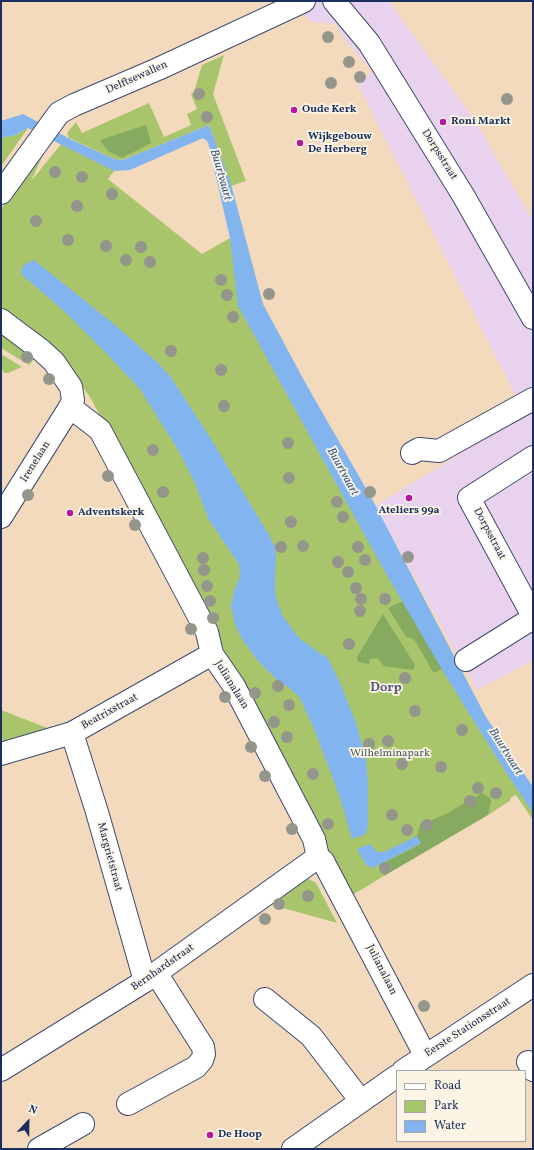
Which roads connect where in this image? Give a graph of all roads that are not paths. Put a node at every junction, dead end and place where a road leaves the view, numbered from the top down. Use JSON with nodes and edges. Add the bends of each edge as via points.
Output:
{"nodes":[{"id":1,"x":304,"y":1,"type":"edge"},
{"id":2,"x":334,"y":1,"type":"edge"},
{"id":3,"x":1,"y":193,"type":"edge"},
{"id":4,"x":533,"y":317,"type":"edge"},
{"id":5,"x":1,"y":320,"type":"edge"},
{"id":6,"x":533,"y":399,"type":"edge"},
{"id":7,"x":70,"y":407,"type":"junction"},
{"id":8,"x":412,"y":453,"type":"dead end"},
{"id":9,"x":533,"y":457,"type":"edge"},
{"id":10,"x":1,"y":517,"type":"edge"},
{"id":11,"x":533,"y":617,"type":"edge"},
{"id":12,"x":212,"y":654,"type":"junction"},
{"id":13,"x":466,"y":660,"type":"dead end"},
{"id":14,"x":72,"y":733,"type":"junction"},
{"id":15,"x":1,"y":754,"type":"edge"},
{"id":16,"x":318,"y":857,"type":"junction"},
{"id":17,"x":150,"y":977,"type":"junction"},
{"id":18,"x":533,"y":985,"type":"edge"},
{"id":19,"x":265,"y":999,"type":"dead end"},
{"id":20,"x":425,"y":1055,"type":"junction"},
{"id":21,"x":1,"y":1070,"type":"edge"},
{"id":22,"x":404,"y":1070,"type":"edge"},
{"id":23,"x":396,"y":1077,"type":"edge"},
{"id":24,"x":361,"y":1101,"type":"junction"},
{"id":25,"x":128,"y":1104,"type":"dead end"},
{"id":26,"x":83,"y":1124,"type":"dead end"},
{"id":27,"x":39,"y":1149,"type":"edge"},
{"id":28,"x":293,"y":1149,"type":"edge"}],
"edges":[{"from":1,"to":3,"type":"street","name":"Delftsewallen","via":[[59,113]]},
{"from":2,"to":4,"type":"street","name":"Dorpsstraat","via":[[369,43],[464,195]]},
{"from":5,"to":7,"type":"street","via":[[54,362],[71,387],[73,400]]},
{"from":6,"to":8,"type":"street","via":[[440,451],[419,449]]},
{"from":7,"to":10,"type":"street","name":"Irenelaan"},
{"from":7,"to":12,"type":"street","name":"Julianalaan","via":[[100,430],[207,632]]},
{"from":9,"to":11,"type":"street","name":"Dorpsstraat","via":[[469,498]]},
{"from":11,"to":13,"type":"street","name":"Dorpsstraat"},
{"from":12,"to":14,"type":"street","name":"Beatrixstraat"},
{"from":12,"to":16,"type":"street","name":"Julianalaan","via":[[234,686],[314,839]]},
{"from":14,"to":15,"type":"street","name":"Beatrixstraat"},
{"from":14,"to":17,"type":"street","name":"Margrietstraat"},
{"from":16,"to":17,"type":"street","name":"Bernhardstraat"},
{"from":16,"to":20,"type":"street","name":"Julianalaan","via":[[324,861]]},
{"from":17,"to":21,"type":"street","name":"Bernhardstraat"},
{"from":17,"to":25,"type":"street","name":"Margrietstraat","via":[[203,1047],[204,1054],[196,1067]]},
{"from":18,"to":20,"type":"street","name":"Eerste Stationsstraat"},
{"from":19,"to":24,"type":"street","via":[[311,1036]]},
{"from":20,"to":22,"type":"street","name":"Eerste Stationsstraat"},
{"from":23,"to":24,"type":"street"},
{"from":24,"to":28,"type":"street"},
{"from":26,"to":27,"type":"street"}]}
